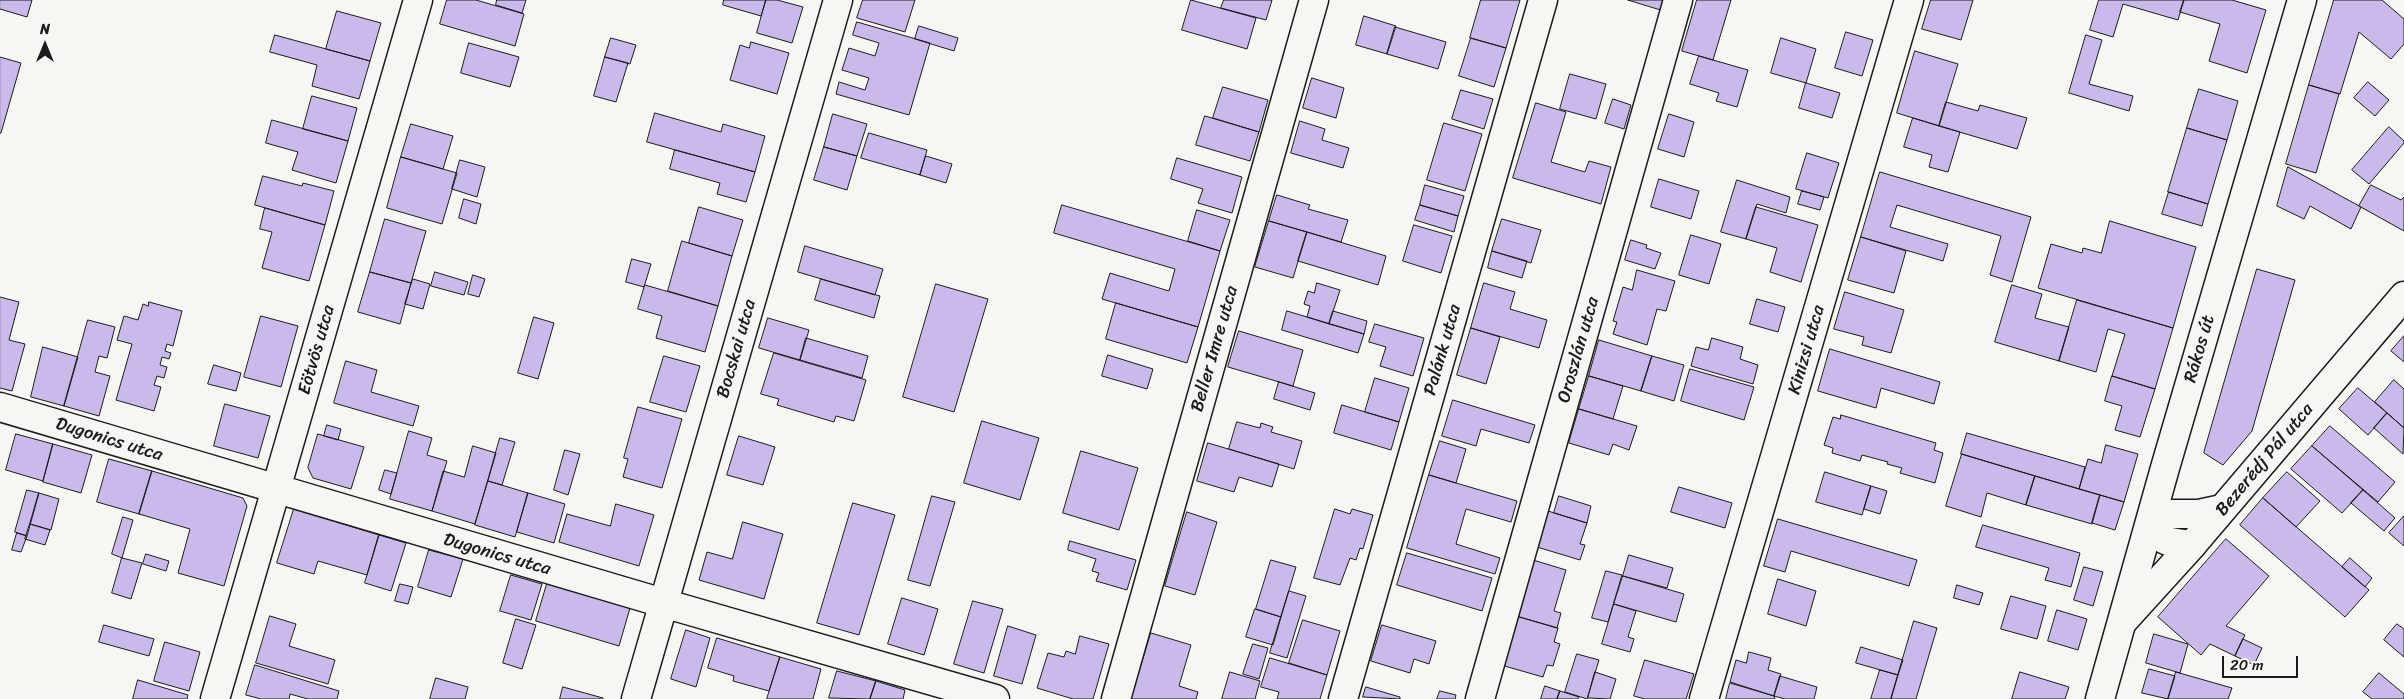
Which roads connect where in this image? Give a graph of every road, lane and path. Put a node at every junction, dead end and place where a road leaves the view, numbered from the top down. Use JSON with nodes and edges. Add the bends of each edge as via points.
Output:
{"nodes":[{"id":1,"x":418,"y":0,"type":"edge"},
{"id":2,"x":838,"y":0,"type":"edge"},
{"id":3,"x":1314,"y":0,"type":"edge"},
{"id":4,"x":1543,"y":0,"type":"edge"},
{"id":5,"x":1678,"y":0,"type":"edge"},
{"id":6,"x":1909,"y":0,"type":"edge"},
{"id":7,"x":2302,"y":0,"type":"edge"},
{"id":8,"x":2404,"y":296,"type":"edge"},
{"id":9,"x":0,"y":407,"type":"edge"},
{"id":10,"x":2165,"y":468,"type":"junction"},
{"id":11,"x":276,"y":490,"type":"junction"},
{"id":12,"x":2217,"y":510,"type":"junction"},
{"id":13,"x":2150,"y":522,"type":"junction"},
{"id":14,"x":2192,"y":545,"type":"junction"},
{"id":15,"x":663,"y":604,"type":"junction"},
{"id":16,"x":2123,"y":621,"type":"junction"},
{"id":17,"x":214,"y":699,"type":"edge"},
{"id":18,"x":636,"y":699,"type":"edge"},
{"id":19,"x":995,"y":699,"type":"edge"},
{"id":20,"x":1116,"y":699,"type":"edge"},
{"id":21,"x":1344,"y":699,"type":"edge"},
{"id":22,"x":1480,"y":699,"type":"edge"},
{"id":23,"x":1704,"y":699,"type":"edge"},
{"id":24,"x":2100,"y":699,"type":"edge"}],
"edges":[{"from":1,"to":11,"type":"street","name":"Eötvös utca"},
{"from":2,"to":15,"type":"street","name":"Bocskai utca"},
{"from":3,"to":20,"type":"street","name":"Beller Imre utca"},
{"from":4,"to":21,"type":"street","name":"Palánk utca"},
{"from":5,"to":22,"type":"street","name":"Oroszlán utca"},
{"from":6,"to":23,"type":"street","name":"Kinizsi utca"},
{"from":7,"to":10,"type":"street","name":"Rákos út"},
{"from":8,"to":12,"type":"street","name":"Bezerédj Pál utca"},
{"from":9,"to":11,"type":"street","name":"Dugonics utca"},
{"from":10,"to":12,"type":"street","via":[[2183,497]]},
{"from":10,"to":13,"type":"street","name":"Rákos út"},
{"from":11,"to":15,"type":"street","name":"Dugonics utca"},
{"from":11,"to":17,"type":"street","name":"Eötvös utca"},
{"from":12,"to":13,"type":"street","via":[[2199,514],[2165,514]]},
{"from":12,"to":14,"type":"street","name":"Bezerédj Pál utca"},
{"from":13,"to":14,"type":"street","via":[[2159,537],[2170,543]]},
{"from":13,"to":16,"type":"street","name":"Rákos út"},
{"from":14,"to":16,"type":"street","name":"Bezerédj Pál utca"},
{"from":15,"to":18,"type":"street","name":"Bocskai utca"},
{"from":15,"to":19,"type":"street","name":"Dugonics utca"},
{"from":16,"to":24,"type":"street","name":"Rákos út"}]}
